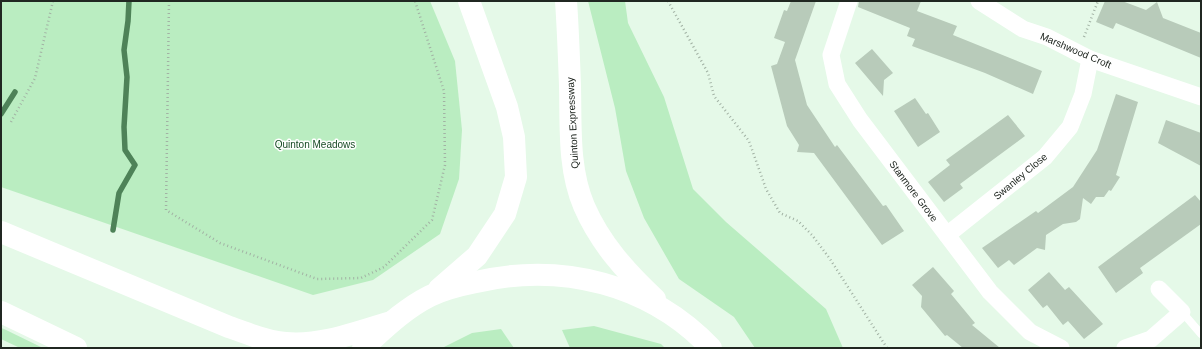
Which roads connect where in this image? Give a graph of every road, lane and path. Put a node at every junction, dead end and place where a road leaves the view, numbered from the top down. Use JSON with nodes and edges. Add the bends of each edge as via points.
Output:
{"nodes":[{"id":1,"x":53,"y":1,"type":"edge"},
{"id":2,"x":169,"y":1,"type":"edge"},
{"id":3,"x":415,"y":1,"type":"edge"},
{"id":4,"x":469,"y":1,"type":"edge"},
{"id":5,"x":566,"y":1,"type":"edge"},
{"id":6,"x":668,"y":1,"type":"edge"},
{"id":7,"x":849,"y":1,"type":"edge"},
{"id":8,"x":979,"y":1,"type":"edge"},
{"id":9,"x":1098,"y":1,"type":"edge"},
{"id":10,"x":1084,"y":55,"type":"junction"},
{"id":11,"x":1201,"y":97,"type":"edge"},
{"id":12,"x":11,"y":122,"type":"dead end"},
{"id":13,"x":1,"y":232,"type":"edge"},
{"id":14,"x":947,"y":235,"type":"junction"},
{"id":15,"x":1159,"y":290,"type":"dead end"},
{"id":16,"x":431,"y":295,"type":"junction"},
{"id":17,"x":666,"y":310,"type":"junction"},
{"id":18,"x":1,"y":312,"type":"edge"},
{"id":19,"x":1182,"y":312,"type":"junction"},
{"id":20,"x":391,"y":322,"type":"junction"},
{"id":21,"x":1201,"y":334,"type":"edge"},
{"id":22,"x":76,"y":348,"type":"edge"},
{"id":23,"x":363,"y":348,"type":"edge"},
{"id":24,"x":711,"y":348,"type":"edge"},
{"id":25,"x":887,"y":348,"type":"edge"},
{"id":26,"x":1061,"y":348,"type":"edge"},
{"id":27,"x":1125,"y":348,"type":"edge"}],
"edges":[{"from":1,"to":12,"type":"path","via":[[35,78]]},
{"from":2,"to":3,"type":"path","via":[[166,210],[220,243],[317,279],[361,278],[384,268],[432,220],[444,165],[444,91]]},
{"from":4,"to":16,"type":"highway","via":[[507,108],[514,137],[516,177],[505,214],[477,256]]},
{"from":5,"to":17,"type":"highway","name":"Quinton Expressway","via":[[571,147],[583,205],[597,232],[618,262]]},
{"from":6,"to":25,"type":"path","via":[[708,73],[714,96],[749,141],[766,189],[780,213],[798,221],[812,235]]},
{"from":7,"to":14,"type":"street","name":"Stanmore Grove","via":[[831,55],[837,84],[860,120]]},
{"from":8,"to":10,"type":"street","name":"Marshwood Croft","via":[[1023,29],[1047,37]]},
{"from":9,"to":10,"type":"path"},
{"from":10,"to":11,"type":"street","name":"Marshwood Croft"},
{"from":10,"to":14,"type":"street","name":"Swanley Close","via":[[1083,94],[1070,127],[1045,157]]},
{"from":13,"to":20,"type":"highway","via":[[261,338],[285,343],[332,340]]},
{"from":14,"to":26,"type":"street","name":"Stanmore Grove","via":[[990,292],[1030,332]]},
{"from":15,"to":19,"type":"street"},
{"from":16,"to":17,"type":"highway","via":[[489,279],[526,274],[560,276],[584,278],[606,284]]},
{"from":16,"to":20,"type":"highway"},
{"from":17,"to":24,"type":"highway","via":[[693,329]]},
{"from":18,"to":22,"type":"highway"},
{"from":19,"to":21,"type":"lane"},
{"from":19,"to":27,"type":"street","via":[[1151,339]]},
{"from":20,"to":23,"type":"highway"}]}
